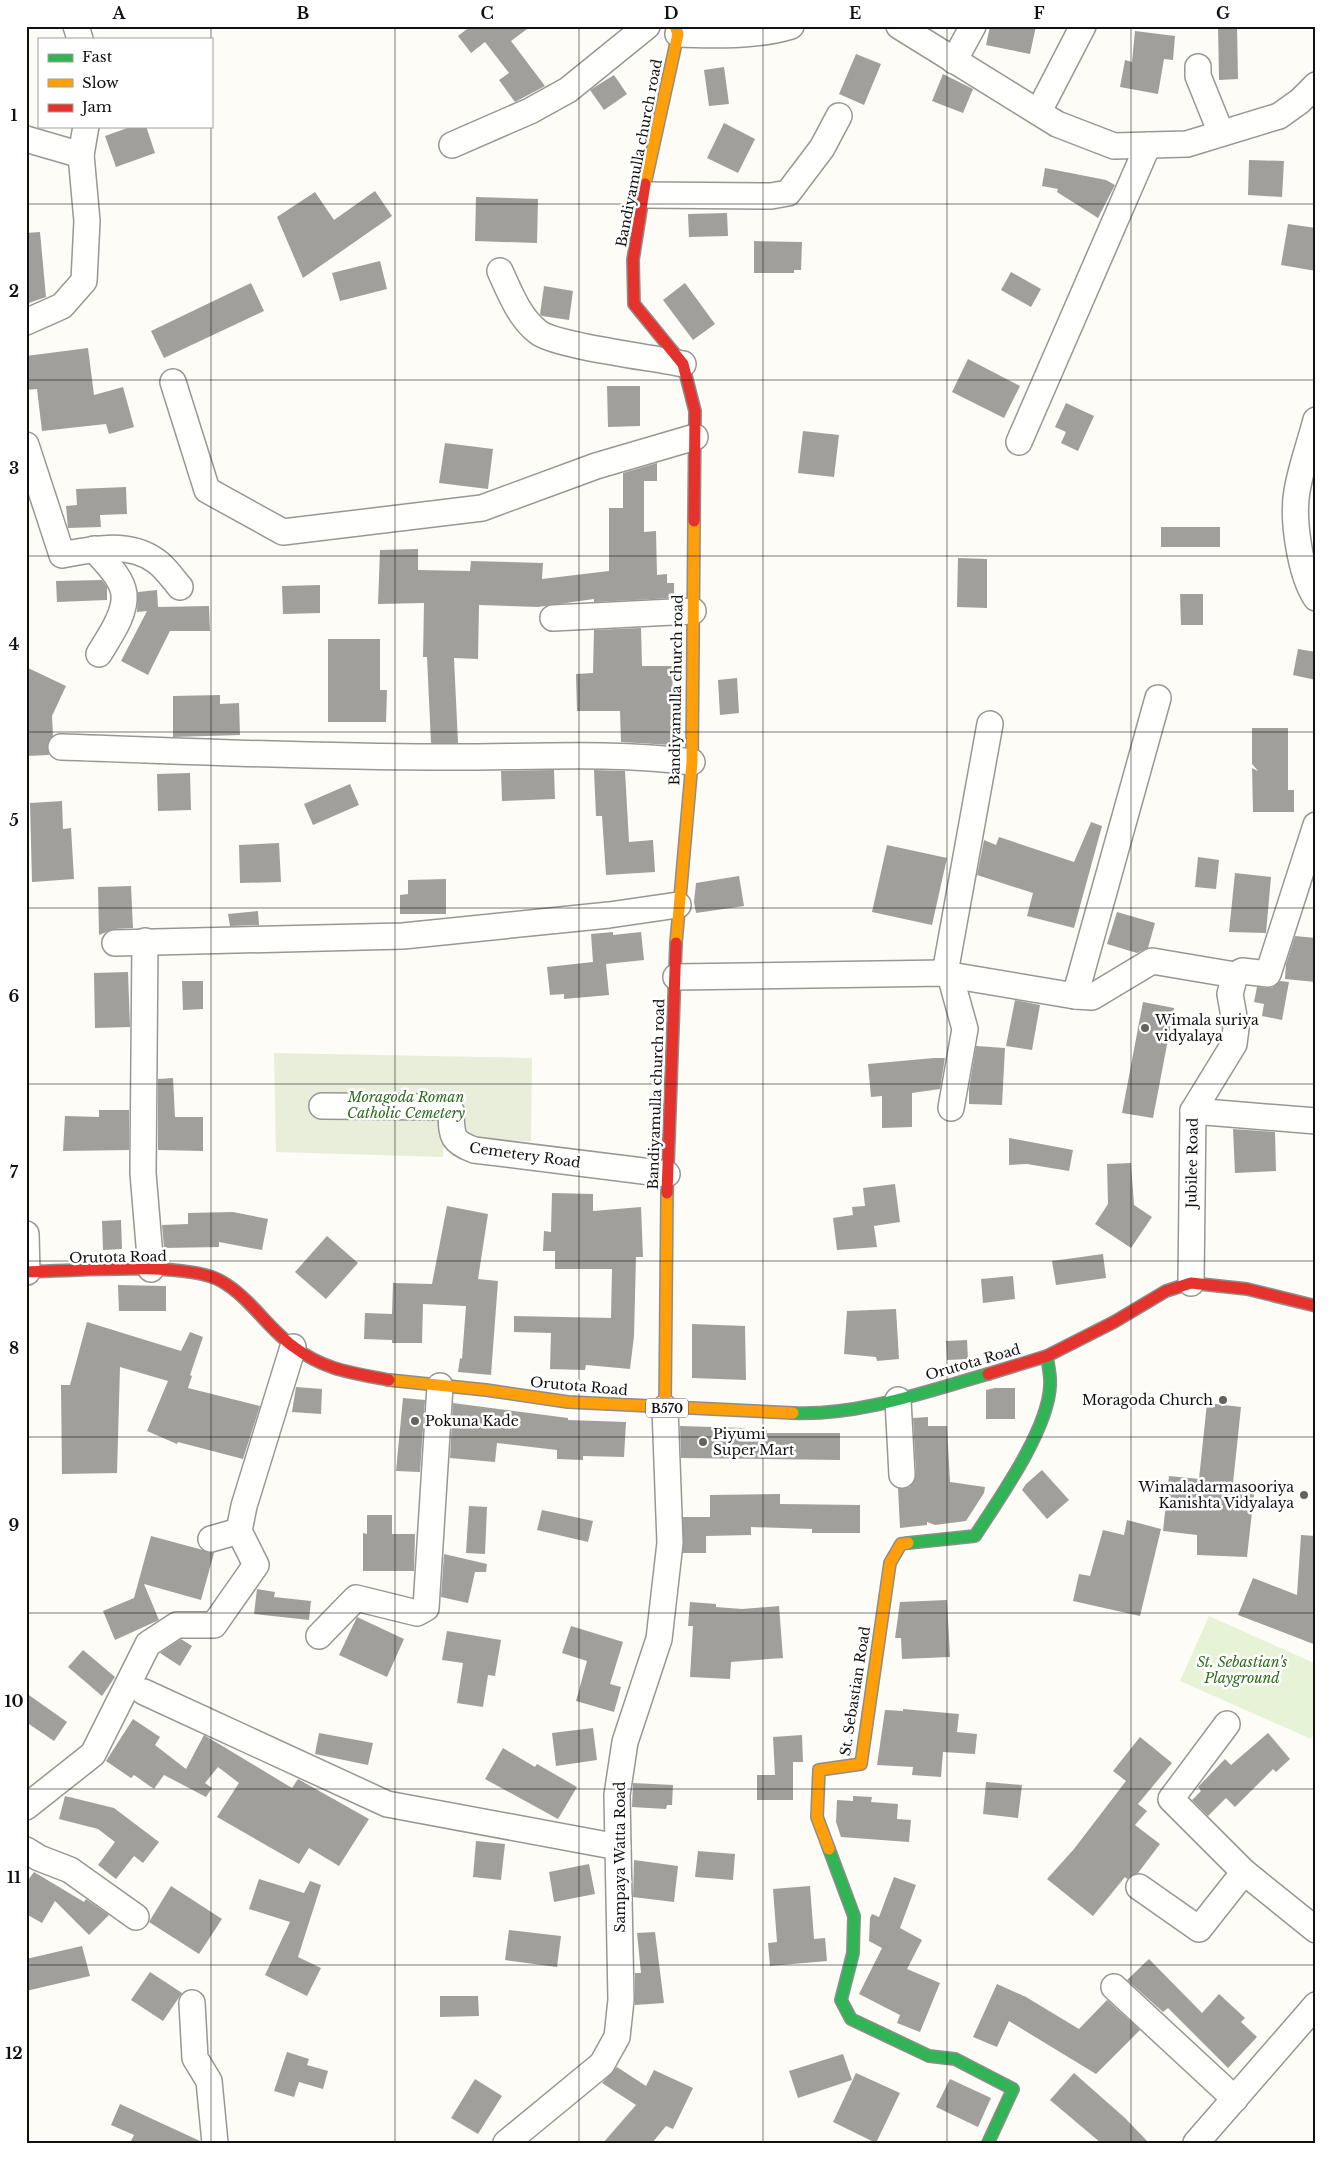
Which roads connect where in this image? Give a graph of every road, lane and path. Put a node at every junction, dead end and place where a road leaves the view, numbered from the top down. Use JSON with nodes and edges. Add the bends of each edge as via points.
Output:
{"nodes":[{"id":1,"x":76,"y":26,"type":"edge"},
{"id":2,"x":647,"y":26,"type":"edge"},
{"id":3,"x":790,"y":26,"type":"edge"},
{"id":4,"x":899,"y":26,"type":"edge"},
{"id":5,"x":973,"y":26,"type":"edge"},
{"id":6,"x":1083,"y":26,"type":"edge"},
{"id":7,"x":676,"y":30,"type":"edge"},
{"id":8,"x":80,"y":38,"type":"edge"},
{"id":9,"x":954,"y":61,"type":"junction"},
{"id":10,"x":1198,"y":67,"type":"dead end"},
{"id":11,"x":1316,"y":86,"type":"edge"},
{"id":12,"x":1039,"y":111,"type":"junction"},
{"id":13,"x":839,"y":116,"type":"dead end"},
{"id":14,"x":86,"y":128,"type":"edge"},
{"id":15,"x":1221,"y":133,"type":"junction"},
{"id":16,"x":26,"y":138,"type":"edge"},
{"id":17,"x":452,"y":145,"type":"dead end"},
{"id":18,"x":1148,"y":145,"type":"junction"},
{"id":19,"x":81,"y":155,"type":"junction"},
{"id":20,"x":643,"y":195,"type":"junction"},
{"id":21,"x":500,"y":271,"type":"dead end"},
{"id":22,"x":26,"y":322,"type":"edge"},
{"id":23,"x":683,"y":364,"type":"junction"},
{"id":24,"x":173,"y":382,"type":"dead end"},
{"id":25,"x":1316,"y":420,"type":"edge"},
{"id":26,"x":695,"y":437,"type":"junction"},
{"id":27,"x":1019,"y":442,"type":"dead end"},
{"id":28,"x":26,"y":445,"type":"edge"},
{"id":29,"x":94,"y":549,"type":"junction"},
{"id":30,"x":180,"y":587,"type":"dead end"},
{"id":31,"x":1316,"y":598,"type":"edge"},
{"id":32,"x":693,"y":611,"type":"junction"},
{"id":33,"x":553,"y":618,"type":"dead end"},
{"id":34,"x":100,"y":654,"type":"dead end"},
{"id":35,"x":1158,"y":698,"type":"dead end"},
{"id":36,"x":990,"y":724,"type":"dead end"},
{"id":37,"x":61,"y":747,"type":"dead end"},
{"id":38,"x":692,"y":762,"type":"junction"},
{"id":39,"x":1314,"y":840,"type":"edge"},
{"id":40,"x":678,"y":905,"type":"junction"},
{"id":41,"x":145,"y":941,"type":"junction"},
{"id":42,"x":115,"y":943,"type":"dead end"},
{"id":43,"x":948,"y":974,"type":"junction"},
{"id":44,"x":1235,"y":975,"type":"junction"},
{"id":45,"x":676,"y":977,"type":"junction"},
{"id":46,"x":1075,"y":996,"type":"junction"},
{"id":47,"x":322,"y":1106,"type":"dead end"},
{"id":48,"x":951,"y":1108,"type":"dead end"},
{"id":49,"x":1193,"y":1111,"type":"junction"},
{"id":50,"x":1316,"y":1122,"type":"edge"},
{"id":51,"x":667,"y":1174,"type":"junction"},
{"id":52,"x":26,"y":1234,"type":"edge"},
{"id":53,"x":151,"y":1269,"type":"junction"},
{"id":54,"x":26,"y":1272,"type":"edge"},
{"id":55,"x":1191,"y":1283,"type":"junction"},
{"id":56,"x":1316,"y":1306,"type":"edge"},
{"id":57,"x":293,"y":1348,"type":"junction"},
{"id":58,"x":1047,"y":1356,"type":"junction"},
{"id":59,"x":440,"y":1386,"type":"junction"},
{"id":60,"x":898,"y":1400,"type":"junction"},
{"id":61,"x":665,"y":1408,"type":"junction"},
{"id":62,"x":902,"y":1475,"type":"dead end"},
{"id":63,"x":240,"y":1531,"type":"junction"},
{"id":64,"x":211,"y":1539,"type":"dead end"},
{"id":65,"x":318,"y":1636,"type":"dead end"},
{"id":66,"x":144,"y":1692,"type":"dead end"},
{"id":67,"x":1227,"y":1724,"type":"dead end"},
{"id":68,"x":26,"y":1807,"type":"edge"},
{"id":69,"x":618,"y":1847,"type":"junction"},
{"id":70,"x":26,"y":1850,"type":"edge"},
{"id":71,"x":1244,"y":1872,"type":"junction"},
{"id":72,"x":1139,"y":1887,"type":"dead end"},
{"id":73,"x":136,"y":1916,"type":"dead end"},
{"id":74,"x":1316,"y":1930,"type":"edge"},
{"id":75,"x":1114,"y":1987,"type":"dead end"},
{"id":76,"x":192,"y":2003,"type":"dead end"},
{"id":77,"x":1316,"y":2005,"type":"edge"},
{"id":78,"x":1235,"y":2100,"type":"junction"},
{"id":79,"x":215,"y":2143,"type":"edge"},
{"id":80,"x":506,"y":2143,"type":"edge"},
{"id":81,"x":988,"y":2143,"type":"edge"},
{"id":82,"x":1196,"y":2143,"type":"edge"}],
"edges":[{"from":1,"to":8,"type":"street"},
{"from":2,"to":17,"type":"street","via":[[568,90],[530,111]]},
{"from":3,"to":7,"type":"street","via":[[726,36]]},
{"from":4,"to":9,"type":"street"},
{"from":5,"to":9,"type":"street"},
{"from":6,"to":12,"type":"street"},
{"from":7,"to":20,"type":"street","name":"Bandiyamulla church road"},
{"from":9,"to":12,"type":"street"},
{"from":10,"to":15,"type":"street","via":[[1198,76]]},
{"from":11,"to":15,"type":"street","via":[[1279,116]]},
{"from":12,"to":18,"type":"street","via":[[1057,124],[1114,146]]},
{"from":13,"to":20,"type":"street","via":[[822,148],[788,194]]},
{"from":14,"to":19,"type":"street"},
{"from":15,"to":18,"type":"street","via":[[1187,144]]},
{"from":16,"to":19,"type":"street"},
{"from":18,"to":27,"type":"street"},
{"from":19,"to":22,"type":"street","via":[[87,221],[84,281],[62,306]]},
{"from":20,"to":23,"type":"street","name":"Bandiyamulla church road","via":[[633,260],[634,304]]},
{"from":21,"to":23,"type":"street","via":[[518,310],[539,333],[575,344]]},
{"from":23,"to":26,"type":"street","name":"Bandiyamulla church road","via":[[695,411]]},
{"from":24,"to":26,"type":"street","via":[[207,490],[283,532],[482,508],[596,466]]},
{"from":25,"to":31,"type":"street","via":[[1297,491],[1298,539],[1310,590]]},
{"from":26,"to":32,"type":"street","name":"Bandiyamulla church road"},
{"from":28,"to":29,"type":"street","via":[[62,555]]},
{"from":29,"to":30,"type":"street","via":[[128,548],[156,561]]},
{"from":29,"to":34,"type":"street","via":[[116,576],[124,594],[118,623]]},
{"from":32,"to":33,"type":"street"},
{"from":32,"to":38,"type":"street","name":"Bandiyamulla church road"},
{"from":35,"to":46,"type":"street"},
{"from":36,"to":43,"type":"street"},
{"from":37,"to":38,"type":"street","via":[[380,757],[594,756]]},
{"from":38,"to":40,"type":"street","name":"Bandiyamulla church road"},
{"from":39,"to":44,"type":"street","via":[[1268,974],[1242,971]]},
{"from":40,"to":41,"type":"street","via":[[403,936]]},
{"from":40,"to":45,"type":"street","name":"Bandiyamulla church road"},
{"from":41,"to":42,"type":"street"},
{"from":41,"to":53,"type":"street","via":[[142,1172]]},
{"from":43,"to":45,"type":"street"},
{"from":43,"to":46,"type":"street"},
{"from":43,"to":48,"type":"street","via":[[965,1029]]},
{"from":44,"to":46,"type":"street","via":[[1152,961],[1092,997]]},
{"from":44,"to":49,"type":"street","name":"Jubilee Road","via":[[1230,994],[1236,1028],[1234,1044]]},
{"from":45,"to":51,"type":"street","name":"Bandiyamulla church road"},
{"from":47,"to":51,"type":"street","name":"Cemetery Road","via":[[444,1107],[451,1111],[452,1136],[459,1145],[474,1150]]},
{"from":49,"to":50,"type":"street"},
{"from":49,"to":55,"type":"street","name":"Jubilee Road"},
{"from":51,"to":61,"type":"street","name":"Bandiyamulla church road"},
{"from":52,"to":54,"type":"street"},
{"from":53,"to":54,"type":"street","name":"Orutota Road","number":"B570"},
{"from":53,"to":57,"type":"street","name":"Orutota Road","number":"B570","via":[[189,1272],[220,1280],[245,1298]]},
{"from":55,"to":56,"type":"street","name":"Orutota Road","number":"B570","via":[[1247,1289]]},
{"from":55,"to":58,"type":"street","name":"Orutota Road","number":"B570","via":[[1166,1291]]},
{"from":57,"to":59,"type":"street","name":"Orutota Road","number":"B570","via":[[328,1368]]},
{"from":57,"to":63,"type":"street","via":[[244,1506]]},
{"from":58,"to":60,"type":"street","name":"Orutota Road","number":"B570"},
{"from":58,"to":81,"type":"street","name":"St. Sebastian Road","via":[[1051,1388],[1044,1417],[975,1536],[901,1544],[890,1562],[861,1764],[818,1770],[817,1818],[854,1916],[853,1953],[841,2000],[851,2019],[929,2056],[955,2059],[1013,2090]]},
{"from":59,"to":61,"type":"street","name":"Orutota Road","number":"B570","via":[[568,1402]]},
{"from":59,"to":65,"type":"street","via":[[426,1608],[418,1613],[356,1598]]},
{"from":60,"to":61,"type":"street","name":"Orutota Road","number":"B570","via":[[823,1414]]},
{"from":60,"to":62,"type":"street"},
{"from":61,"to":69,"type":"street","name":"Sampaya Watta Road","via":[[670,1543],[659,1640],[625,1742],[617,1795]]},
{"from":63,"to":64,"type":"street"},
{"from":63,"to":68,"type":"street","via":[[256,1565],[214,1625],[177,1624],[148,1644],[93,1754]]},
{"from":66,"to":69,"type":"street","via":[[387,1804]]},
{"from":67,"to":71,"type":"street","via":[[1171,1799]]},
{"from":69,"to":80,"type":"street","name":"Sampaya Watta Road","via":[[621,2000],[617,2037],[602,2064]]},
{"from":70,"to":73,"type":"street","via":[[70,1870]]},
{"from":71,"to":72,"type":"street","via":[[1199,1929]]},
{"from":71,"to":74,"type":"street"},
{"from":75,"to":78,"type":"street"},
{"from":76,"to":79,"type":"street","via":[[195,2058],[209,2081]]},
{"from":77,"to":78,"type":"street"},
{"from":78,"to":82,"type":"street"}]}
